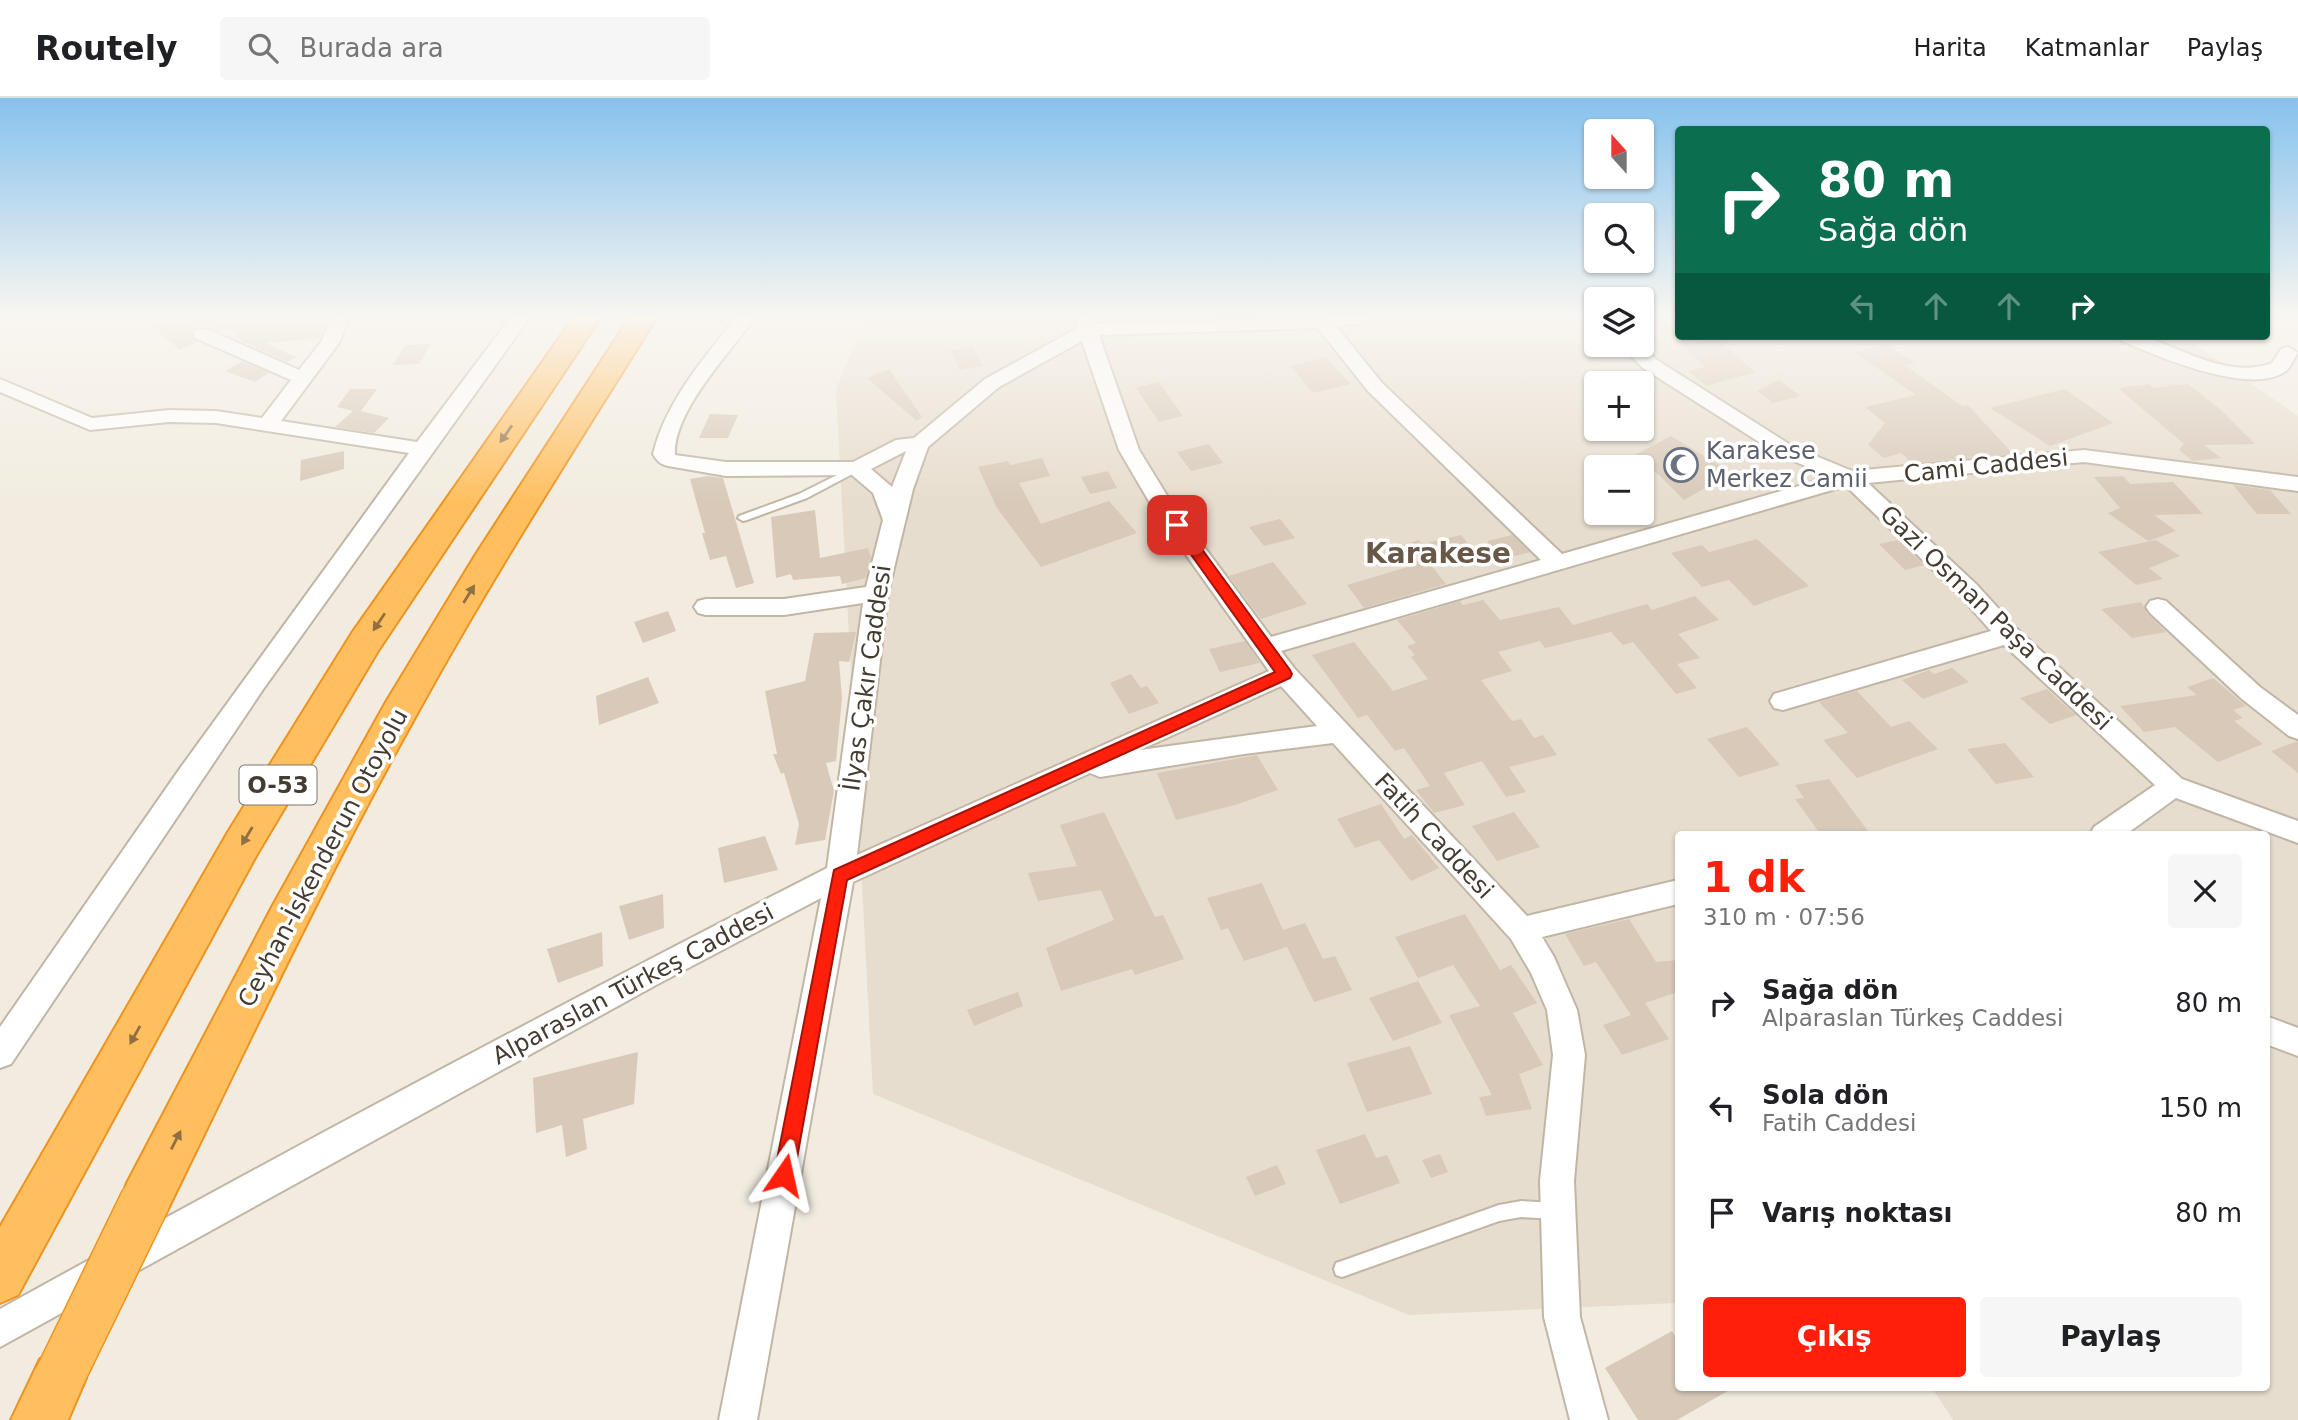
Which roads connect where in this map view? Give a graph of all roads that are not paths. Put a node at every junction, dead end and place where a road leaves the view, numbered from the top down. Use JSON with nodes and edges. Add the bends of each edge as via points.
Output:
{"nodes":[{"id":1,"x":302,"y":378,"type":"edge"},
{"id":2,"x":474,"y":379,"type":"edge"},
{"id":3,"x":545,"y":379,"type":"edge"},
{"id":4,"x":604,"y":379,"type":"edge"},
{"id":5,"x":700,"y":379,"type":"edge"},
{"id":6,"x":999,"y":379,"type":"edge"},
{"id":7,"x":1104,"y":379,"type":"edge"},
{"id":8,"x":1368,"y":379,"type":"edge"},
{"id":9,"x":1673,"y":379,"type":"edge"},
{"id":10,"x":0,"y":385,"type":"edge"},
{"id":11,"x":267,"y":425,"type":"junction"},
{"id":12,"x":919,"y":444,"type":"junction"},
{"id":13,"x":421,"y":449,"type":"junction"},
{"id":14,"x":857,"y":468,"type":"junction"},
{"id":15,"x":1850,"y":478,"type":"junction"},
{"id":16,"x":2298,"y":484,"type":"edge"},
{"id":17,"x":743,"y":518,"type":"dead end"},
{"id":18,"x":894,"y":519,"type":"junction"},
{"id":19,"x":1557,"y":562,"type":"junction"},
{"id":20,"x":876,"y":593,"type":"junction"},
{"id":21,"x":706,"y":607,"type":"dead end"},
{"id":22,"x":2158,"y":607,"type":"dead end"},
{"id":23,"x":2008,"y":635,"type":"junction"},
{"id":24,"x":1266,"y":647,"type":"junction"},
{"id":25,"x":1284,"y":674,"type":"junction"},
{"id":26,"x":1783,"y":701,"type":"dead end"},
{"id":27,"x":2298,"y":729,"type":"edge"},
{"id":28,"x":1339,"y":733,"type":"junction"},
{"id":29,"x":1068,"y":772,"type":"junction"},
{"id":30,"x":2173,"y":786,"type":"junction"},
{"id":31,"x":2110,"y":831,"type":"edge"},
{"id":32,"x":2298,"y":832,"type":"edge"},
{"id":33,"x":840,"y":875,"type":"junction"},
{"id":34,"x":1675,"y":893,"type":"edge"},
{"id":35,"x":1521,"y":930,"type":"junction"},
{"id":36,"x":2270,"y":1032,"type":"edge"},
{"id":37,"x":2298,"y":1042,"type":"edge"},
{"id":38,"x":0,"y":1054,"type":"edge"},
{"id":39,"x":1558,"y":1211,"type":"junction"},
{"id":40,"x":1342,"y":1269,"type":"dead end"},
{"id":41,"x":1,"y":1275,"type":"edge"},
{"id":42,"x":0,"y":1329,"type":"edge"},
{"id":43,"x":49,"y":1399,"type":"edge"},
{"id":44,"x":738,"y":1420,"type":"edge"},
{"id":45,"x":1589,"y":1420,"type":"edge"}],
"edges":[{"from":1,"to":11,"type":"street"},
{"from":2,"to":13,"type":"street"},
{"from":3,"to":41,"type":"highway","number":"O-53","one_way":true,"via":[[344,677],[242,844]]},
{"from":43,"to":4,"type":"highway","name":"Ceyhan-İskenderun Otoyolu","number":"O-53","one_way":true,"bridge":true,"via":[[326,844],[431,656]]},
{"from":5,"to":14,"type":"street","via":[[665,442],[667,460],[726,469]]},
{"from":6,"to":12,"type":"street"},
{"from":7,"to":24,"type":"street","name":"Fatih Caddesi","via":[[1129,450],[1162,505]]},
{"from":8,"to":19,"type":"street"},
{"from":9,"to":15,"type":"street","name":"Gazi Osman Paşa Caddesi","via":[[1785,450]]},
{"from":10,"to":11,"type":"street","via":[[90,424],[169,416]]},
{"from":11,"to":13,"type":"street"},
{"from":12,"to":14,"type":"street","via":[[903,444]]},
{"from":12,"to":18,"type":"street","name":"İlyas Çakır Caddesi"},
{"from":13,"to":38,"type":"street","via":[[100,902]]},
{"from":14,"to":17,"type":"lane"},
{"from":14,"to":18,"type":"street","via":[[883,490]]},
{"from":15,"to":16,"type":"street","name":"Cami Caddesi","via":[[2084,456]]},
{"from":15,"to":19,"type":"street","name":"Cami Caddesi"},
{"from":15,"to":23,"type":"street","name":"Gazi Osman Paşa Caddesi","via":[[1969,591]]},
{"from":18,"to":20,"type":"street","name":"İlyas Çakır Caddesi"},
{"from":19,"to":24,"type":"street","name":"Cami Caddesi"},
{"from":20,"to":21,"type":"street","via":[[784,607]]},
{"from":20,"to":33,"type":"street","name":"İlyas Çakır Caddesi"},
{"from":22,"to":27,"type":"street","via":[[2251,693]]},
{"from":23,"to":26,"type":"street"},
{"from":23,"to":30,"type":"street","name":"Gazi Osman Paşa Caddesi"},
{"from":24,"to":25,"type":"street","name":"Fatih Caddesi"},
{"from":25,"to":28,"type":"street","name":"Fatih Caddesi"},
{"from":25,"to":29,"type":"street","name":"Alparaslan Türkeş Caddesi"},
{"from":28,"to":29,"type":"street"},
{"from":28,"to":35,"type":"street","name":"Fatih Caddesi"},
{"from":29,"to":33,"type":"street","name":"Alparaslan Türkeş Caddesi"},
{"from":30,"to":31,"type":"street"},
{"from":30,"to":32,"type":"street","name":"Gazi Osman Paşa Caddesi"},
{"from":33,"to":42,"type":"street","name":"Alparaslan Türkeş Caddesi","via":[[633,982]]},
{"from":33,"to":44,"type":"street","name":"İlyas Çakır Caddesi"},
{"from":34,"to":35,"type":"street"},
{"from":35,"to":39,"type":"street","name":"Fatih Caddesi","via":[[1562,1010],[1569,1055]]},
{"from":36,"to":37,"type":"street"},
{"from":39,"to":40,"type":"lane","via":[[1499,1213]]},
{"from":39,"to":45,"type":"street","name":"Fatih Caddesi","via":[[1562,1317]]}]}
